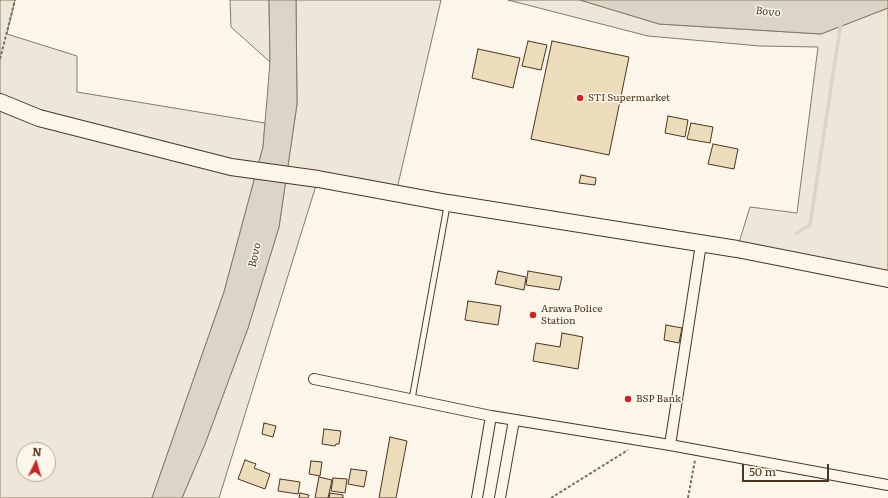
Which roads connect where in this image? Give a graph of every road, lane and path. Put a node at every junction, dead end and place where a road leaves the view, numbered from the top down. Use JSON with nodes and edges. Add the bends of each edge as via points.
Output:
{"nodes":[{"id":1,"x":15,"y":0,"type":"edge"},
{"id":2,"x":0,"y":59,"type":"edge"},
{"id":3,"x":0,"y":102,"type":"edge"},
{"id":4,"x":448,"y":203,"type":"junction"},
{"id":5,"x":701,"y":244,"type":"junction"},
{"id":6,"x":888,"y":279,"type":"edge"},
{"id":7,"x":314,"y":378,"type":"dead end"},
{"id":8,"x":412,"y":399,"type":"junction"},
{"id":9,"x":491,"y":416,"type":"junction"},
{"id":10,"x":514,"y":420,"type":"junction"},
{"id":11,"x":642,"y":440,"type":"junction"},
{"id":12,"x":670,"y":445,"type":"junction"},
{"id":13,"x":697,"y":450,"type":"junction"},
{"id":14,"x":888,"y":485,"type":"edge"},
{"id":15,"x":477,"y":498,"type":"edge"},
{"id":16,"x":500,"y":498,"type":"edge"},
{"id":17,"x":551,"y":498,"type":"edge"},
{"id":18,"x":688,"y":498,"type":"edge"}],
"edges":[{"from":1,"to":2,"type":"path"},
{"from":3,"to":4,"type":"main road","via":[[39,118],[231,167]]},
{"from":4,"to":5,"type":"main road"},
{"from":4,"to":8,"type":"lane"},
{"from":5,"to":6,"type":"main road"},
{"from":5,"to":12,"type":"street"},
{"from":7,"to":8,"type":"street"},
{"from":8,"to":9,"type":"street"},
{"from":9,"to":10,"type":"street"},
{"from":9,"to":15,"type":"street"},
{"from":10,"to":11,"type":"street"},
{"from":10,"to":16,"type":"street"},
{"from":11,"to":12,"type":"street"},
{"from":11,"to":17,"type":"path"},
{"from":12,"to":13,"type":"street"},
{"from":13,"to":14,"type":"street"},
{"from":13,"to":18,"type":"path"}]}
